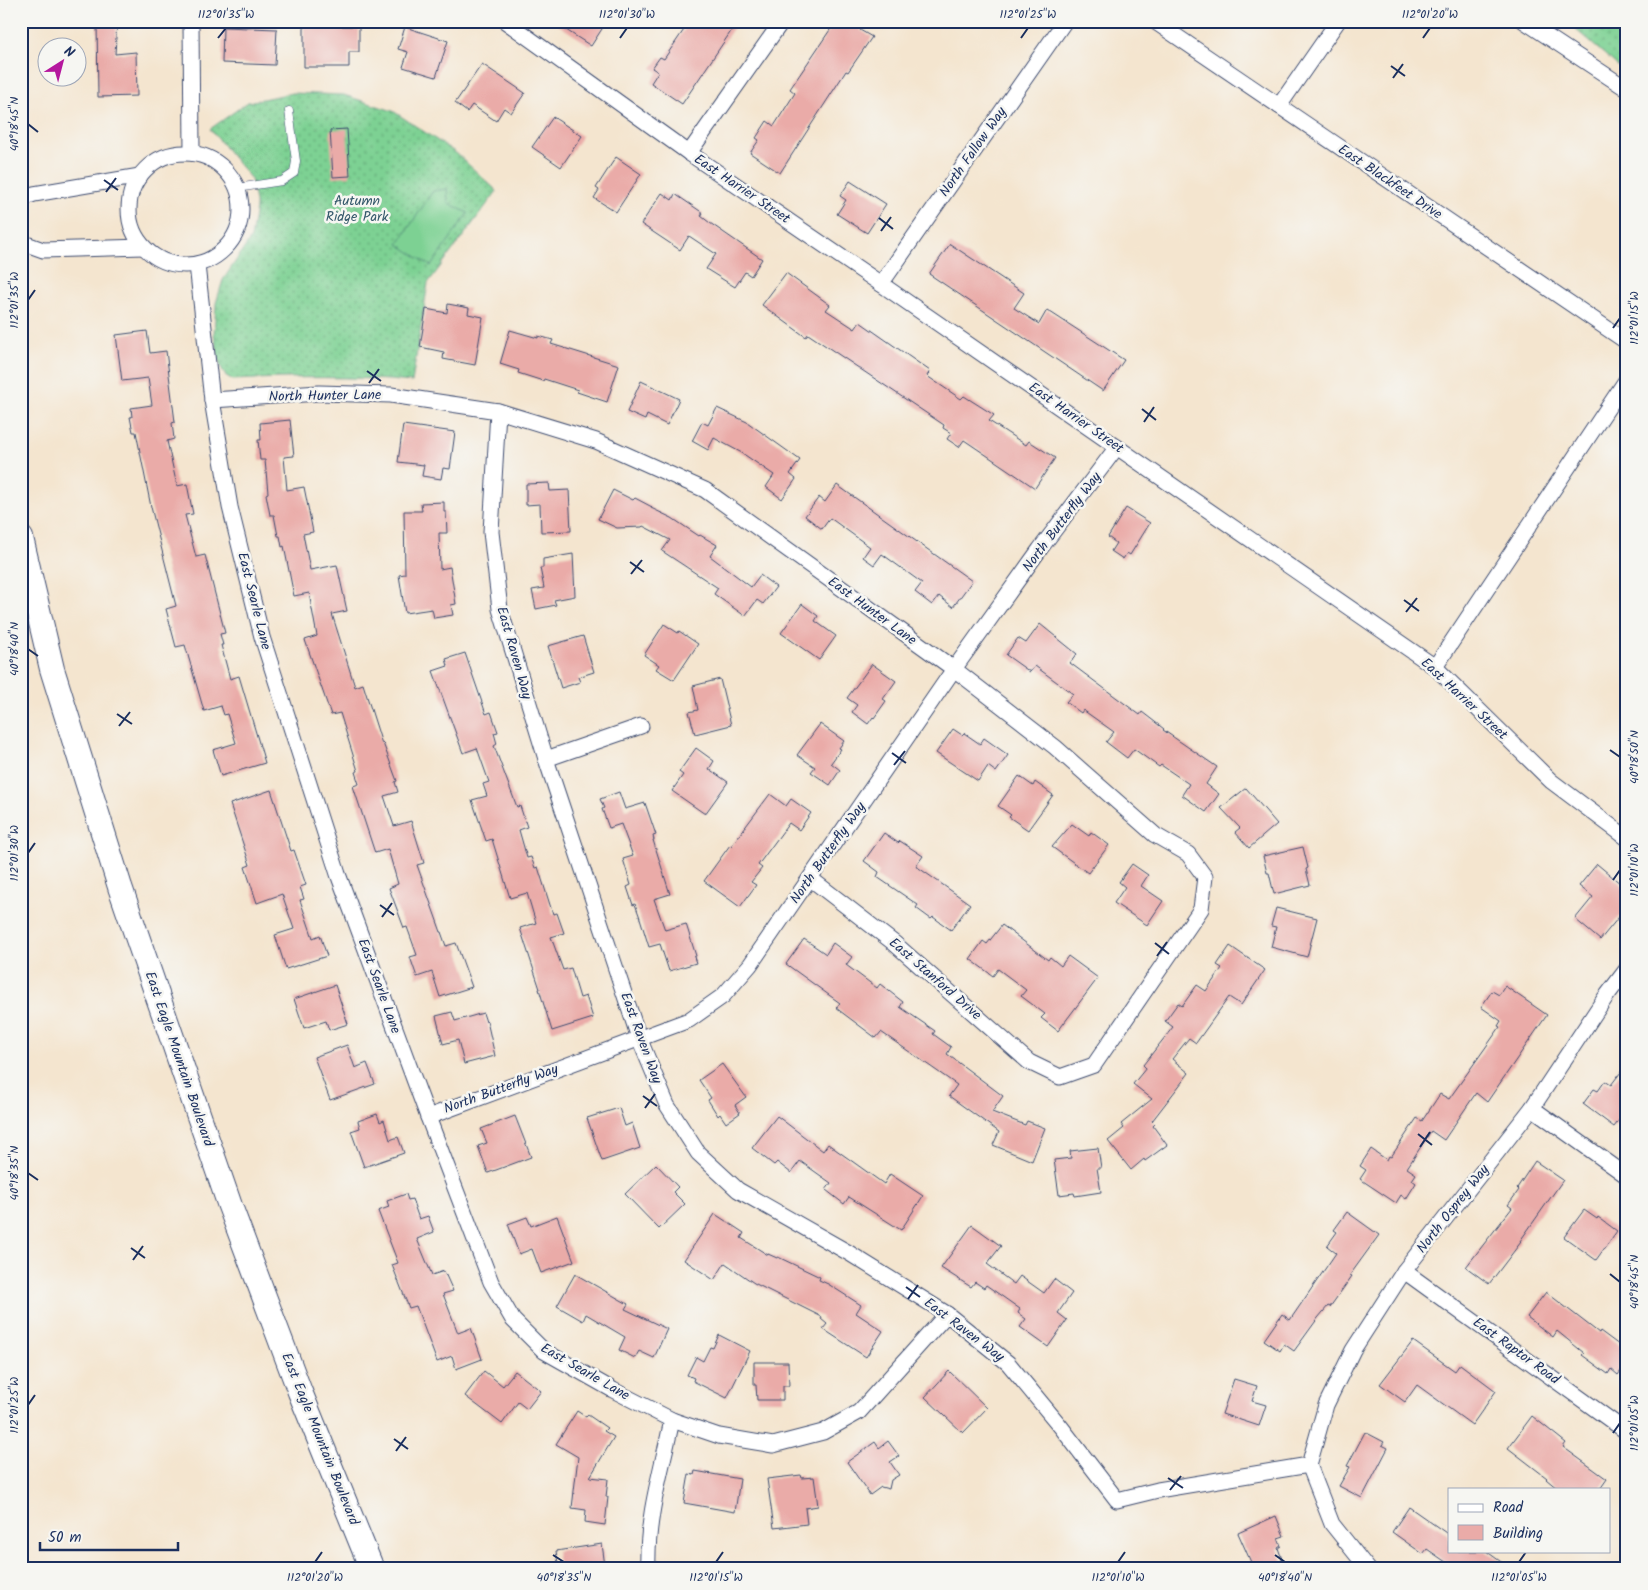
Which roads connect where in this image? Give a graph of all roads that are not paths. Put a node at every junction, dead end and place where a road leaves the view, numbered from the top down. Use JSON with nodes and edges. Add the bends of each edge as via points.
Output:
{"nodes":[{"id":1,"x":191,"y":21,"type":"edge"},
{"id":2,"x":505,"y":21,"type":"edge"},
{"id":3,"x":782,"y":21,"type":"edge"},
{"id":4,"x":1066,"y":21,"type":"edge"},
{"id":5,"x":1154,"y":21,"type":"edge"},
{"id":6,"x":1338,"y":21,"type":"edge"},
{"id":7,"x":1524,"y":21,"type":"edge"},
{"id":8,"x":1627,"y":89,"type":"edge"},
{"id":9,"x":1279,"y":106,"type":"junction"},
{"id":10,"x":289,"y":111,"type":"dead end"},
{"id":11,"x":192,"y":153,"type":"junction"},
{"id":12,"x":690,"y":153,"type":"junction"},
{"id":13,"x":140,"y":176,"type":"junction"},
{"id":14,"x":237,"y":188,"type":"junction"},
{"id":15,"x":21,"y":199,"type":"edge"},
{"id":16,"x":21,"y":242,"type":"edge"},
{"id":17,"x":143,"y":247,"type":"junction"},
{"id":18,"x":197,"y":265,"type":"junction"},
{"id":19,"x":881,"y":284,"type":"junction"},
{"id":20,"x":1627,"y":342,"type":"edge"},
{"id":21,"x":1627,"y":380,"type":"edge"},
{"id":22,"x":212,"y":400,"type":"junction"},
{"id":23,"x":498,"y":411,"type":"junction"},
{"id":24,"x":1117,"y":447,"type":"junction"},
{"id":25,"x":21,"y":538,"type":"edge"},
{"id":26,"x":1435,"y":667,"type":"junction"},
{"id":27,"x":954,"y":669,"type":"junction"},
{"id":28,"x":641,"y":726,"type":"dead end"},
{"id":29,"x":546,"y":760,"type":"junction"},
{"id":30,"x":1627,"y":838,"type":"edge"},
{"id":31,"x":811,"y":879,"type":"junction"},
{"id":32,"x":1627,"y":969,"type":"edge"},
{"id":33,"x":639,"y":1038,"type":"junction"},
{"id":34,"x":1060,"y":1077,"type":"joint"},
{"id":35,"x":1532,"y":1108,"type":"junction"},
{"id":36,"x":428,"y":1117,"type":"junction"},
{"id":37,"x":1627,"y":1176,"type":"edge"},
{"id":38,"x":1404,"y":1271,"type":"junction"},
{"id":39,"x":947,"y":1314,"type":"junction"},
{"id":40,"x":672,"y":1420,"type":"junction"},
{"id":41,"x":1627,"y":1432,"type":"edge"},
{"id":42,"x":1309,"y":1465,"type":"junction"},
{"id":43,"x":372,"y":1569,"type":"edge"},
{"id":44,"x":648,"y":1569,"type":"edge"},
{"id":45,"x":1368,"y":1569,"type":"edge"}],
"edges":[{"from":1,"to":11,"type":"street"},
{"from":2,"to":12,"type":"street","name":"East Harrier Street"},
{"from":3,"to":12,"type":"street"},
{"from":4,"to":19,"type":"street","name":"North Fallow Way"},
{"from":5,"to":9,"type":"street","name":"East Blackfeet Drive"},
{"from":6,"to":9,"type":"street"},
{"from":7,"to":8,"type":"street"},
{"from":9,"to":20,"type":"street","name":"East Blackfeet Drive"},
{"from":10,"to":14,"type":"lane","via":[[296,161],[294,174],[282,181]]},
{"from":11,"to":13,"type":"street","via":[[177,153],[163,158]]},
{"from":11,"to":14,"type":"street","via":[[219,164],[232,177]]},
{"from":12,"to":19,"type":"street","name":"East Harrier Street"},
{"from":13,"to":15,"type":"street"},
{"from":13,"to":17,"type":"street","via":[[131,193],[129,212],[133,230]]},
{"from":14,"to":18,"type":"street","via":[[242,212],[238,230],[228,246],[214,258]]},
{"from":16,"to":17,"type":"street","via":[[43,250]]},
{"from":17,"to":18,"type":"street","via":[[159,259],[178,265]]},
{"from":18,"to":22,"type":"street","name":"East Searle Lane"},
{"from":19,"to":24,"type":"street","name":"East Harrier Street"},
{"from":21,"to":26,"type":"street"},
{"from":22,"to":23,"type":"street","name":"North Hunter Lane","via":[[319,393],[390,395]]},
{"from":22,"to":36,"type":"street","name":"East Searle Lane","via":[[230,507],[262,637],[338,874]]},
{"from":23,"to":27,"type":"street","name":"East Hunter Lane","via":[[596,441],[705,490]]},
{"from":23,"to":29,"type":"street","name":"East Raven Way","via":[[491,532],[500,609]]},
{"from":24,"to":26,"type":"street","name":"East Harrier Street"},
{"from":24,"to":27,"type":"street","name":"North Butterfly Way"},
{"from":25,"to":43,"type":"main road","name":"East Eagle Mountain Boulevard","via":[[52,669],[120,887],[230,1206],[300,1392]]},
{"from":26,"to":30,"type":"street","name":"East Harrier Street","via":[[1551,781]]},
{"from":27,"to":31,"type":"street","name":"North Butterfly Way"},
{"from":27,"to":34,"type":"street","name":"East Hunter Lane","via":[[1055,747],[1155,835],[1188,854],[1205,877],[1201,909],[1094,1065]]},
{"from":28,"to":29,"type":"street"},
{"from":29,"to":33,"type":"street","name":"East Raven Way"},
{"from":31,"to":33,"type":"street","name":"North Butterfly Way","via":[[750,965],[723,996],[689,1020]]},
{"from":31,"to":34,"type":"street","name":"East Stanford Drive","via":[[894,943],[1029,1062]]},
{"from":32,"to":35,"type":"street","name":"North Osprey Way"},
{"from":33,"to":36,"type":"street","name":"North Butterfly Way"},
{"from":33,"to":39,"type":"street","name":"East Raven Way","via":[[667,1105],[698,1153],[738,1190]]},
{"from":35,"to":37,"type":"street"},
{"from":35,"to":38,"type":"street","name":"North Osprey Way"},
{"from":36,"to":40,"type":"street","name":"East Searle Lane","via":[[492,1282],[513,1320],[544,1351]]},
{"from":38,"to":41,"type":"street","name":"East Raptor Road"},
{"from":38,"to":42,"type":"street","name":"North Osprey Way","via":[[1353,1350],[1326,1405]]},
{"from":39,"to":40,"type":"street","name":"East Searle Lane","via":[[859,1412],[823,1432],[773,1445],[719,1436]]},
{"from":39,"to":42,"type":"street","name":"East Raven Way","via":[[1008,1363],[1117,1500]]},
{"from":40,"to":44,"type":"street","via":[[652,1510]]},
{"from":42,"to":45,"type":"street","via":[[1332,1524]]}]}
